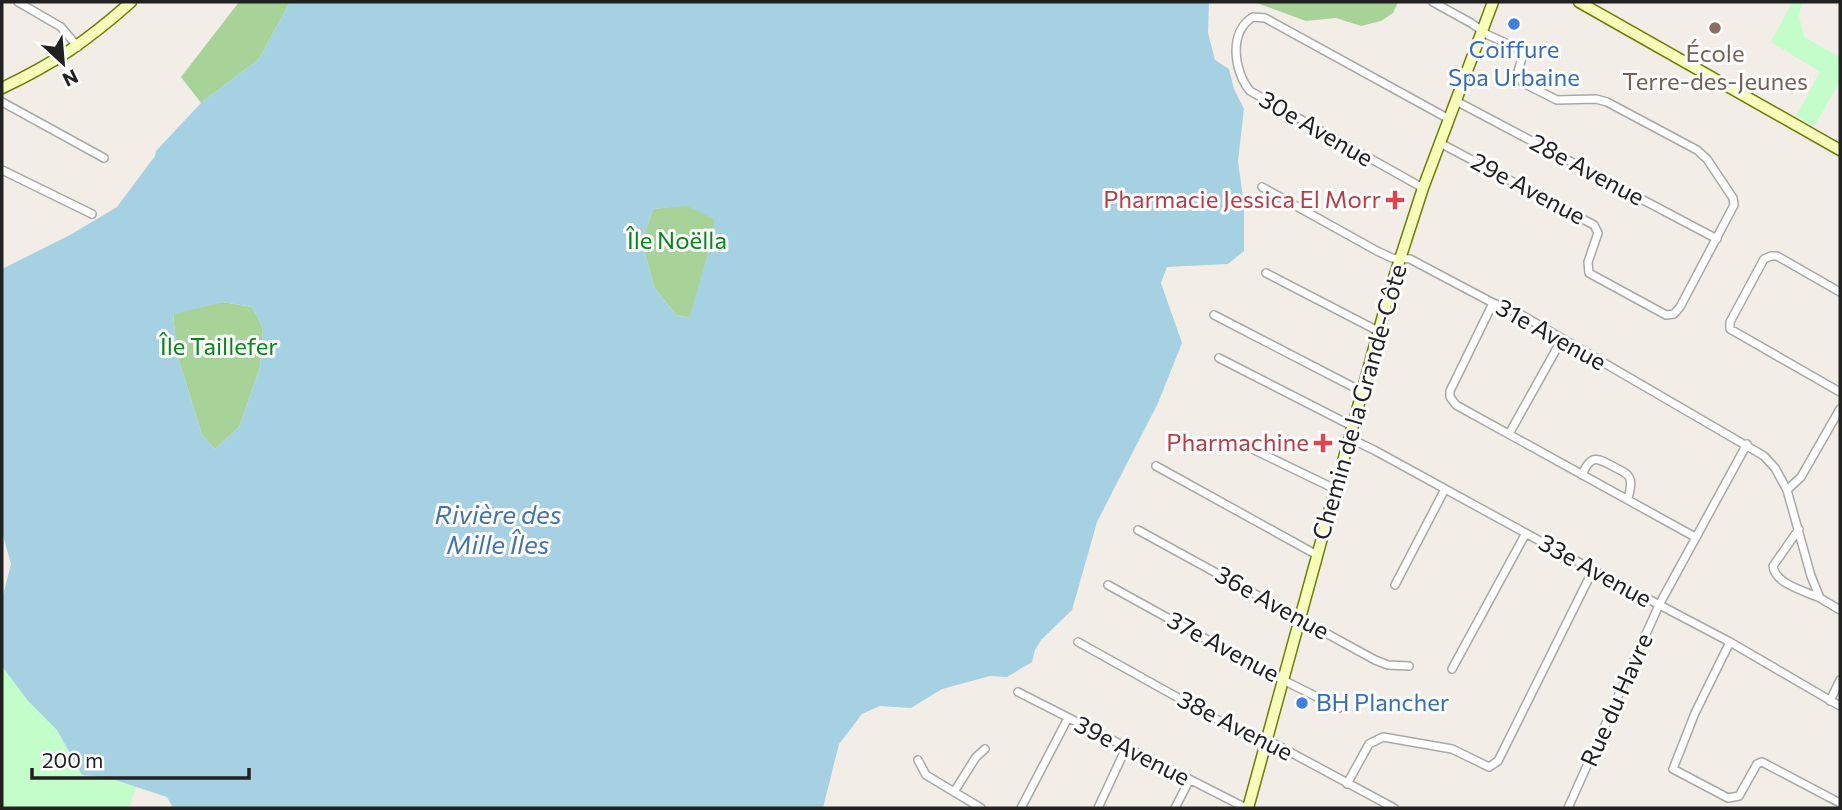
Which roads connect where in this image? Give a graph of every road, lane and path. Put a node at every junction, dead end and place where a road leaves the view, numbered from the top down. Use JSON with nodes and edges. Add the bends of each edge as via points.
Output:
{"nodes":[{"id":1,"x":18,"y":2,"type":"edge"},
{"id":2,"x":131,"y":2,"type":"edge"},
{"id":3,"x":1433,"y":2,"type":"edge"},
{"id":4,"x":1493,"y":2,"type":"edge"},
{"id":5,"x":1579,"y":2,"type":"edge"},
{"id":6,"x":1482,"y":30,"type":"junction"},
{"id":7,"x":78,"y":47,"type":"junction"},
{"id":8,"x":4,"y":85,"type":"edge"},
{"id":9,"x":1456,"y":100,"type":"junction"},
{"id":10,"x":2,"y":102,"type":"edge"},
{"id":11,"x":1449,"y":119,"type":"junction"},
{"id":12,"x":1440,"y":143,"type":"junction"},
{"id":13,"x":1840,"y":150,"type":"edge"},
{"id":14,"x":104,"y":158,"type":"dead end"},
{"id":15,"x":2,"y":170,"type":"edge"},
{"id":16,"x":1262,"y":187,"type":"dead end"},
{"id":17,"x":1423,"y":188,"type":"junction"},
{"id":18,"x":92,"y":214,"type":"dead end"},
{"id":19,"x":1717,"y":239,"type":"junction"},
{"id":20,"x":1400,"y":258,"type":"junction"},
{"id":21,"x":1266,"y":273,"type":"dead end"},
{"id":22,"x":1840,"y":292,"type":"edge"},
{"id":23,"x":1493,"y":303,"type":"junction"},
{"id":24,"x":1214,"y":315,"type":"dead end"},
{"id":25,"x":1378,"y":331,"type":"junction"},
{"id":26,"x":1562,"y":339,"type":"junction"},
{"id":27,"x":1219,"y":358,"type":"dead end"},
{"id":28,"x":1361,"y":391,"type":"junction"},
{"id":29,"x":1840,"y":392,"type":"edge"},
{"id":30,"x":1840,"y":410,"type":"edge"},
{"id":31,"x":1352,"y":426,"type":"junction"},
{"id":32,"x":1510,"y":433,"type":"junction"},
{"id":33,"x":1349,"y":438,"type":"junction"},
{"id":34,"x":1240,"y":443,"type":"dead end"},
{"id":35,"x":1747,"y":444,"type":"junction"},
{"id":36,"x":1156,"y":466,"type":"dead end"},
{"id":37,"x":1582,"y":475,"type":"junction"},
{"id":38,"x":1335,"y":489,"type":"junction"},
{"id":39,"x":1445,"y":489,"type":"junction"},
{"id":40,"x":1787,"y":490,"type":"junction"},
{"id":41,"x":1628,"y":499,"type":"junction"},
{"id":42,"x":1798,"y":529,"type":"junction"},
{"id":43,"x":1138,"y":530,"type":"dead end"},
{"id":44,"x":1527,"y":533,"type":"junction"},
{"id":45,"x":1695,"y":537,"type":"junction"},
{"id":46,"x":1317,"y":555,"type":"junction"},
{"id":47,"x":1593,"y":570,"type":"junction"},
{"id":48,"x":1395,"y":584,"type":"dead end"},
{"id":49,"x":1108,"y":585,"type":"dead end"},
{"id":50,"x":1820,"y":598,"type":"junction"},
{"id":51,"x":1658,"y":605,"type":"junction"},
{"id":52,"x":1840,"y":610,"type":"edge"},
{"id":53,"x":1298,"y":617,"type":"junction"},
{"id":54,"x":1078,"y":642,"type":"dead end"},
{"id":55,"x":1730,"y":642,"type":"junction"},
{"id":56,"x":1409,"y":666,"type":"dead end"},
{"id":57,"x":1452,"y":669,"type":"dead end"},
{"id":58,"x":1282,"y":678,"type":"junction"},
{"id":59,"x":1840,"y":680,"type":"edge"},
{"id":60,"x":1018,"y":692,"type":"dead end"},
{"id":61,"x":1830,"y":701,"type":"junction"},
{"id":62,"x":1840,"y":706,"type":"edge"},
{"id":63,"x":1339,"y":708,"type":"dead end"},
{"id":64,"x":1068,"y":718,"type":"junction"},
{"id":65,"x":1265,"y":742,"type":"junction"},
{"id":66,"x":1126,"y":748,"type":"junction"},
{"id":67,"x":985,"y":749,"type":"dead end"},
{"id":68,"x":918,"y":760,"type":"dead end"},
{"id":69,"x":1189,"y":781,"type":"junction"},
{"id":70,"x":1347,"y":784,"type":"junction"},
{"id":71,"x":954,"y":792,"type":"junction"},
{"id":72,"x":1831,"y":799,"type":"junction"},
{"id":73,"x":1840,"y":803,"type":"edge"},
{"id":74,"x":981,"y":808,"type":"edge"},
{"id":75,"x":1021,"y":808,"type":"edge"},
{"id":76,"x":1098,"y":808,"type":"edge"},
{"id":77,"x":1175,"y":808,"type":"edge"},
{"id":78,"x":1247,"y":808,"type":"edge"},
{"id":79,"x":1394,"y":808,"type":"edge"},
{"id":80,"x":1570,"y":808,"type":"edge"},
{"id":81,"x":1826,"y":808,"type":"edge"}],
"edges":[{"from":1,"to":7,"type":"street","via":[[61,27]]},
{"from":2,"to":7,"type":"main road"},
{"from":3,"to":6,"type":"street"},
{"from":4,"to":6,"type":"main road","name":"Chemin de la Grande-Côte"},
{"from":5,"to":13,"type":"main road"},
{"from":6,"to":9,"type":"main road","name":"Chemin de la Grande-Côte"},
{"from":6,"to":19,"type":"street","via":[[1521,51],[1517,75],[1527,85],[1557,100],[1607,102],[1702,154],[1734,203]]},
{"from":7,"to":8,"type":"main road","via":[[49,66]]},
{"from":9,"to":11,"type":"main road","name":"Chemin de la Grande-Côte"},
{"from":9,"to":19,"type":"street","name":"28e Avenue"},
{"from":10,"to":14,"type":"street"},
{"from":11,"to":12,"type":"main road","name":"Chemin de la Grande-Côte"},
{"from":11,"to":17,"type":"street","name":"30e Avenue","via":[[1259,16],[1245,23],[1237,47],[1239,74],[1250,91]]},
{"from":12,"to":17,"type":"main road","name":"Chemin de la Grande-Côte"},
{"from":12,"to":19,"type":"street","name":"29e Avenue","via":[[1594,225],[1598,235],[1587,265],[1589,273],[1666,315],[1678,310]]},
{"from":15,"to":18,"type":"street"},
{"from":16,"to":20,"type":"street","name":"31e Avenue","via":[[1377,251]]},
{"from":17,"to":20,"type":"main road","name":"Chemin de la Grande-Côte"},
{"from":20,"to":23,"type":"street","name":"31e Avenue"},
{"from":20,"to":25,"type":"main road","name":"Chemin de la Grande-Côte"},
{"from":21,"to":25,"type":"street"},
{"from":22,"to":29,"type":"street","via":[[1771,256],[1764,259],[1730,321],[1730,329]]},
{"from":23,"to":26,"type":"street","name":"31e Avenue"},
{"from":23,"to":32,"type":"street","via":[[1450,397],[1456,405]]},
{"from":24,"to":28,"type":"street"},
{"from":25,"to":28,"type":"main road","name":"Chemin de la Grande-Côte"},
{"from":26,"to":32,"type":"street"},
{"from":26,"to":35,"type":"street","name":"31e Avenue"},
{"from":27,"to":31,"type":"street"},
{"from":28,"to":31,"type":"main road","name":"Chemin de la Grande-Côte"},
{"from":30,"to":40,"type":"street","via":[[1801,477]]},
{"from":31,"to":33,"type":"main road","name":"Chemin de la Grande-Côte"},
{"from":32,"to":37,"type":"street"},
{"from":33,"to":38,"type":"main road","name":"Chemin de la Grande-Côte"},
{"from":33,"to":39,"type":"street","name":"33e Avenue"},
{"from":34,"to":38,"type":"street"},
{"from":35,"to":40,"type":"street","name":"31e Avenue","via":[[1775,468]]},
{"from":35,"to":45,"type":"street","name":"Rue du Havre"},
{"from":36,"to":46,"type":"street"},
{"from":37,"to":41,"type":"street"},
{"from":37,"to":41,"type":"street","via":[[1586,464],[1599,458],[1628,475]]},
{"from":38,"to":46,"type":"main road","name":"Chemin de la Grande-Côte"},
{"from":39,"to":44,"type":"street","name":"33e Avenue"},
{"from":39,"to":48,"type":"street"},
{"from":40,"to":42,"type":"street","name":"31e Avenue"},
{"from":41,"to":45,"type":"street"},
{"from":42,"to":50,"type":"street","name":"31e Avenue"},
{"from":42,"to":50,"type":"street","via":[[1773,566],[1774,573]]},
{"from":43,"to":53,"type":"street","name":"36e Avenue"},
{"from":44,"to":47,"type":"street","name":"33e Avenue"},
{"from":44,"to":57,"type":"street"},
{"from":45,"to":51,"type":"street","name":"Rue du Havre"},
{"from":46,"to":53,"type":"main road","name":"Chemin de la Grande-Côte"},
{"from":47,"to":51,"type":"street","name":"33e Avenue"},
{"from":47,"to":70,"type":"street","via":[[1493,766],[1452,749],[1383,737],[1369,744]]},
{"from":49,"to":58,"type":"street","name":"37e Avenue"},
{"from":50,"to":52,"type":"street"},
{"from":51,"to":55,"type":"street","name":"33e Avenue"},
{"from":51,"to":80,"type":"street","name":"Rue du Havre"},
{"from":53,"to":56,"type":"street","name":"36e Avenue","via":[[1380,662]]},
{"from":53,"to":58,"type":"main road","name":"Chemin de la Grande-Côte"},
{"from":54,"to":65,"type":"street","name":"38e Avenue"},
{"from":55,"to":61,"type":"street","name":"33e Avenue"},
{"from":55,"to":72,"type":"street","via":[[1673,769],[1735,798],[1762,762]]},
{"from":58,"to":63,"type":"street","name":"37e Avenue"},
{"from":58,"to":65,"type":"main road","name":"Chemin de la Grande-Côte"},
{"from":59,"to":61,"type":"street"},
{"from":60,"to":64,"type":"street","name":"39e Avenue"},
{"from":61,"to":62,"type":"street","name":"33e Avenue"},
{"from":64,"to":66,"type":"street","name":"39e Avenue"},
{"from":64,"to":75,"type":"street"},
{"from":65,"to":70,"type":"street","name":"38e Avenue"},
{"from":65,"to":78,"type":"main road","name":"Chemin de la Grande-Côte"},
{"from":66,"to":69,"type":"street","name":"39e Avenue"},
{"from":66,"to":76,"type":"street"},
{"from":67,"to":71,"type":"street"},
{"from":68,"to":71,"type":"street","via":[[926,775]]},
{"from":69,"to":77,"type":"street"},
{"from":69,"to":78,"type":"street","name":"39e Avenue"},
{"from":70,"to":79,"type":"street","name":"38e Avenue"},
{"from":71,"to":74,"type":"street"},
{"from":72,"to":73,"type":"street"},
{"from":72,"to":81,"type":"street"}]}
